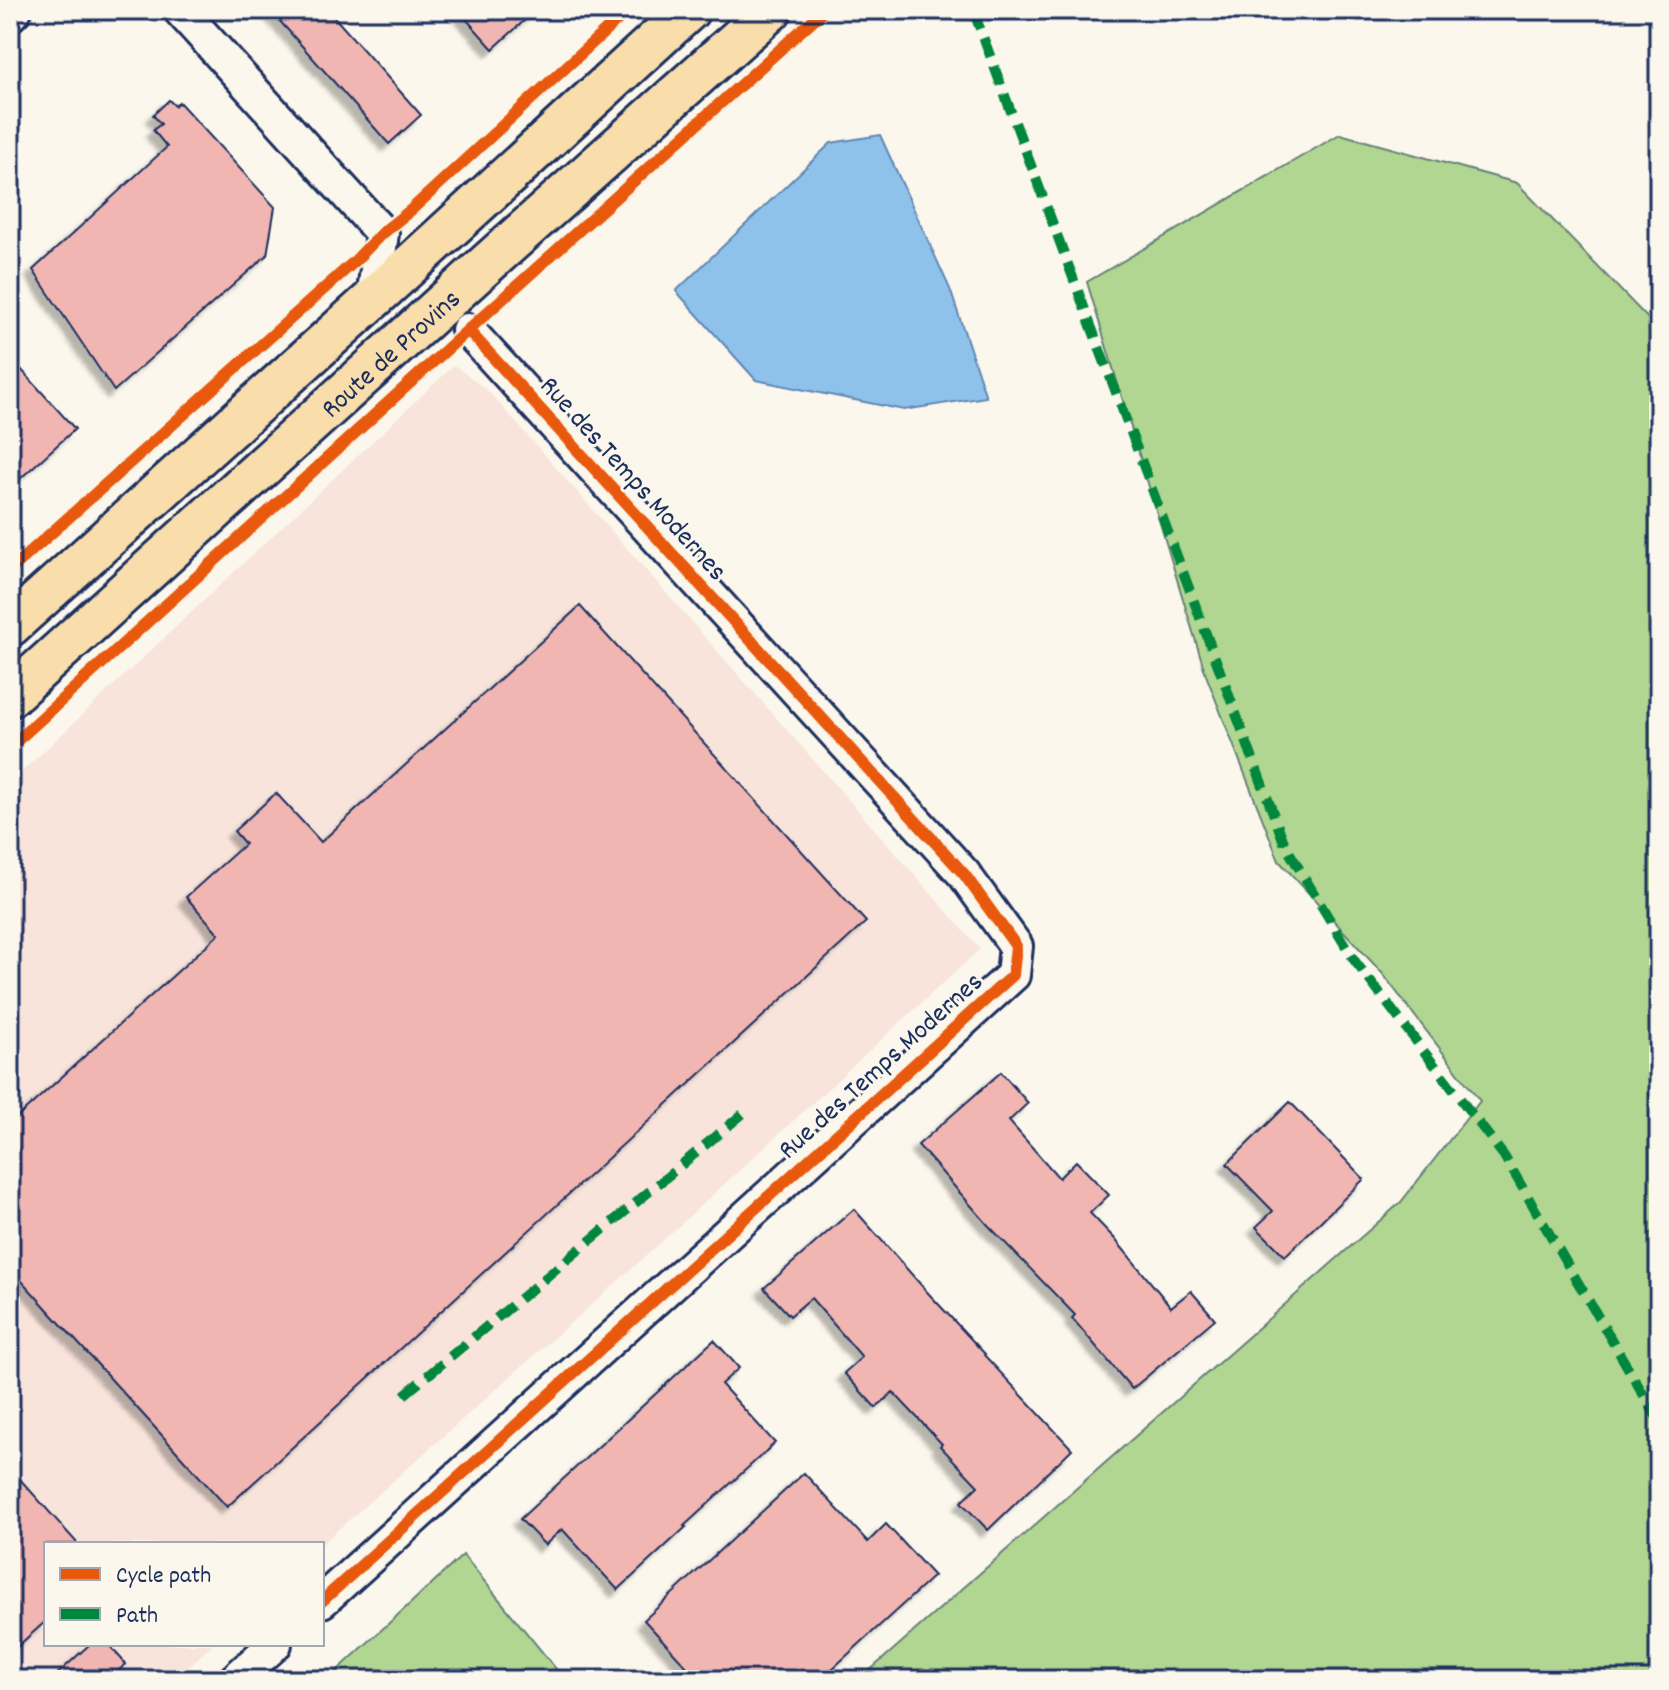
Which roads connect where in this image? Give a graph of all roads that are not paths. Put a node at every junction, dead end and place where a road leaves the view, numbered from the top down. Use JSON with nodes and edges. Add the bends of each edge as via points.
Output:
{"nodes":[{"id":1,"x":15,"y":10,"type":"edge"},
{"id":2,"x":180,"y":10,"type":"edge"},
{"id":3,"x":689,"y":10,"type":"edge"},
{"id":4,"x":771,"y":10,"type":"edge"},
{"id":5,"x":10,"y":15,"type":"edge"},
{"id":6,"x":382,"y":233,"type":"junction"},
{"id":7,"x":445,"y":234,"type":"junction"},
{"id":8,"x":480,"y":270,"type":"junction"},
{"id":9,"x":373,"y":299,"type":"junction"},
{"id":10,"x":468,"y":330,"type":"junction"},
{"id":11,"x":405,"y":338,"type":"junction"},
{"id":12,"x":10,"y":626,"type":"edge"},
{"id":13,"x":10,"y":696,"type":"edge"},
{"id":14,"x":324,"y":1599,"type":"edge"},
{"id":15,"x":273,"y":1646,"type":"edge"},
{"id":16,"x":235,"y":1680,"type":"edge"}],
"edges":[{"from":1,"to":5,"type":"street"},
{"from":2,"to":6,"type":"street"},
{"from":3,"to":7,"type":"main road","name":"Route de Provins"},
{"from":4,"to":8,"type":"main road","name":"Route de Provins"},
{"from":6,"to":7,"type":"street"},
{"from":6,"to":9,"type":"street"},
{"from":7,"to":9,"type":"main road","name":"Route de Provins"},
{"from":8,"to":10,"type":"street"},
{"from":8,"to":11,"type":"main road","name":"Route de Provins"},
{"from":9,"to":12,"type":"main road","name":"Route de Provins"},
{"from":10,"to":11,"type":"street"},
{"from":10,"to":14,"type":"street","name":"Rue des Temps Modernes","via":[[964,874],[1016,946],[1013,975]]},
{"from":11,"to":13,"type":"main road","name":"Route de Provins"},
{"from":15,"to":16,"type":"street"}]}
